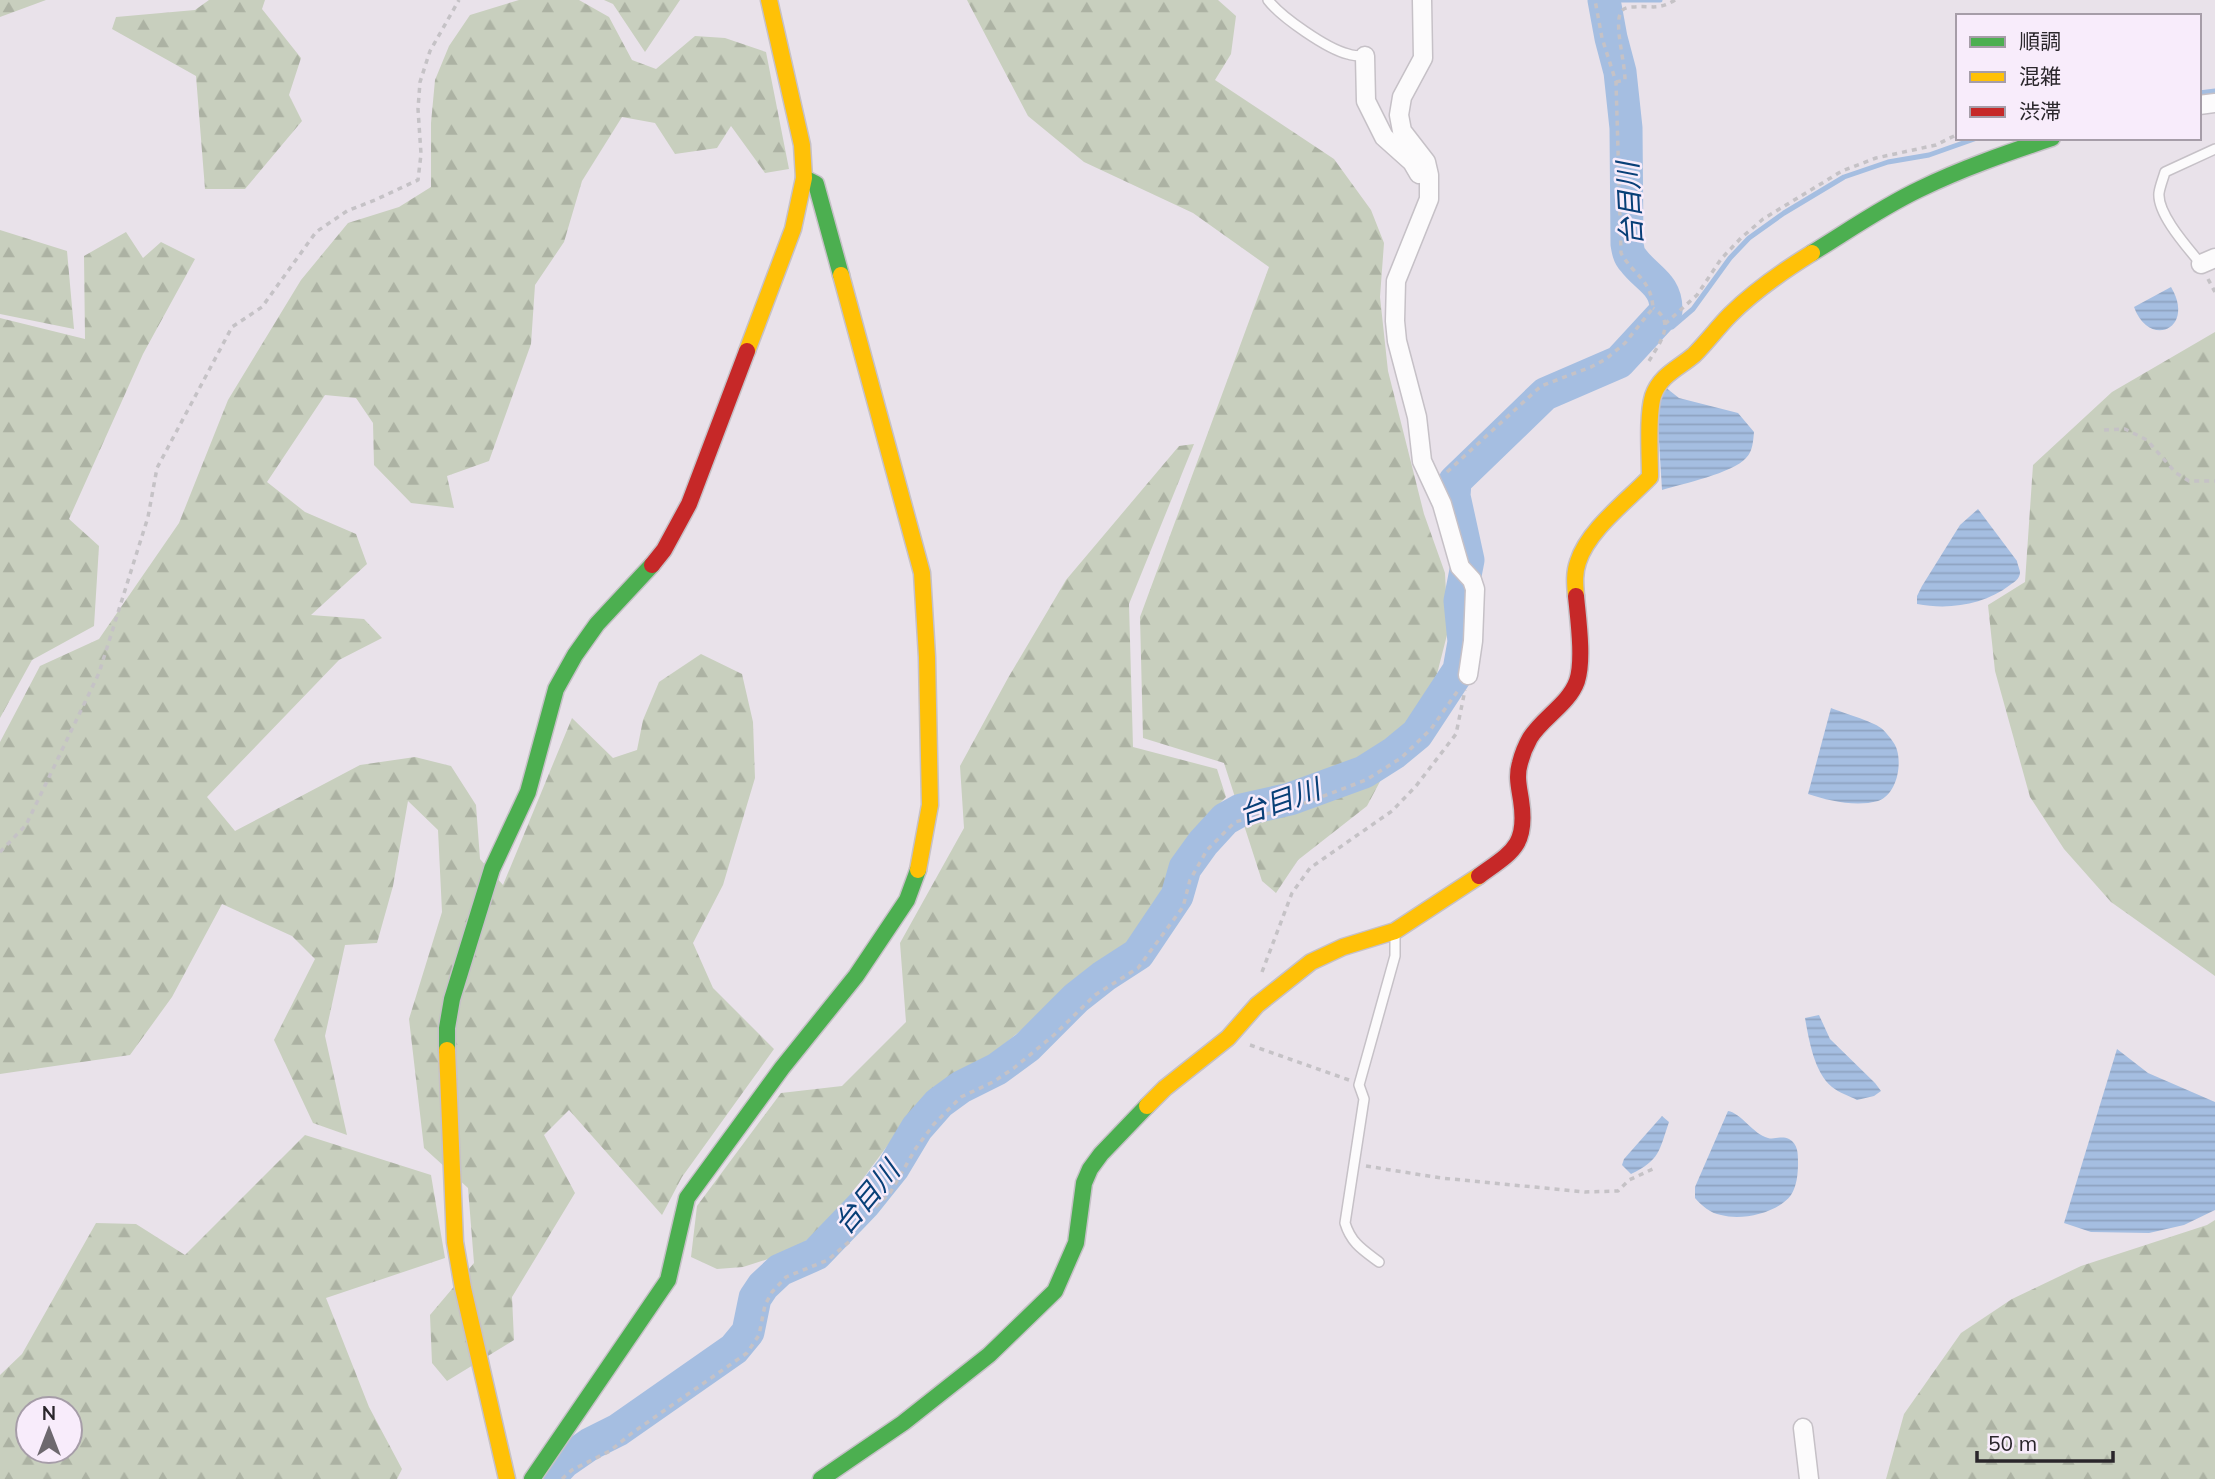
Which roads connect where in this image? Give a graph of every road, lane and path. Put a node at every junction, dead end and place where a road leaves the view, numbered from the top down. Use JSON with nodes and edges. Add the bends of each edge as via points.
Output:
{"nodes":[{"id":1,"x":459,"y":0,"type":"edge"},
{"id":2,"x":769,"y":0,"type":"edge"},
{"id":3,"x":1268,"y":0,"type":"edge"},
{"id":4,"x":1422,"y":0,"type":"edge"},
{"id":5,"x":1430,"y":0,"type":"edge"},
{"id":6,"x":1595,"y":0,"type":"edge"},
{"id":7,"x":1675,"y":0,"type":"edge"},
{"id":8,"x":1365,"y":56,"type":"joint"},
{"id":9,"x":1423,"y":58,"type":"junction"},
{"id":10,"x":1619,"y":81,"type":"junction"},
{"id":11,"x":1956,"y":135,"type":"edge"},
{"id":12,"x":2046,"y":140,"type":"edge"},
{"id":13,"x":2215,"y":149,"type":"edge"},
{"id":14,"x":804,"y":177,"type":"junction"},
{"id":15,"x":1421,"y":223,"type":"junction"},
{"id":16,"x":2208,"y":261,"type":"edge"},
{"id":17,"x":1653,"y":308,"type":"junction"},
{"id":18,"x":2104,"y":430,"type":"dead end"},
{"id":19,"x":2215,"y":481,"type":"edge"},
{"id":20,"x":1434,"y":487,"type":"junction"},
{"id":21,"x":1468,"y":675,"type":"junction"},
{"id":22,"x":0,"y":852,"type":"edge"},
{"id":23,"x":1395,"y":931,"type":"junction"},
{"id":24,"x":1257,"y":1005,"type":"junction"},
{"id":25,"x":1228,"y":1038,"type":"junction"},
{"id":26,"x":1359,"y":1084,"type":"junction"},
{"id":27,"x":1354,"y":1164,"type":"junction"},
{"id":28,"x":1655,"y":1168,"type":"dead end"},
{"id":29,"x":1379,"y":1262,"type":"dead end"},
{"id":30,"x":1803,"y":1429,"type":"dead end"},
{"id":31,"x":824,"y":1478,"type":"edge"},
{"id":32,"x":507,"y":1479,"type":"edge"},
{"id":33,"x":532,"y":1479,"type":"edge"},
{"id":34,"x":562,"y":1479,"type":"edge"},
{"id":35,"x":1809,"y":1479,"type":"edge"}],
"edges":[{"from":1,"to":22,"type":"path","via":[[430,51],[419,82],[418,180],[347,211],[316,232],[262,307],[232,327],[157,468],[148,517],[99,673],[26,825]]},
{"from":2,"to":14,"type":"street","via":[[803,145]]},
{"from":3,"to":8,"type":"lane","via":[[1322,42],[1346,54]]},
{"from":4,"to":9,"type":"street"},
{"from":5,"to":9,"type":"lane"},
{"from":6,"to":10,"type":"path","via":[[1602,38]]},
{"from":7,"to":10,"type":"path","via":[[1660,8],[1623,9],[1620,39],[1625,80]]},
{"from":8,"to":15,"type":"street","via":[[1366,101],[1384,137],[1412,162],[1419,175]]},
{"from":9,"to":15,"type":"street","via":[[1402,97],[1399,115],[1402,131],[1426,162],[1429,175],[1429,200]]},
{"from":10,"to":17,"type":"path","via":[[1621,253],[1650,288]]},
{"from":11,"to":17,"type":"path","via":[[1936,145],[1842,171],[1741,237],[1697,295],[1665,326]]},
{"from":12,"to":23,"type":"street","via":[[1976,163],[1876,213],[1777,275],[1668,373],[1653,396],[1650,477],[1590,538],[1577,564],[1578,679],[1530,738],[1523,754],[1517,778],[1522,808],[1520,839],[1515,850]]},
{"from":13,"to":16,"type":"lane","via":[[2165,172],[2159,193],[2167,218]]},
{"from":14,"to":32,"type":"street","via":[[793,229],[677,530],[597,624],[556,689],[528,792],[492,869],[452,999],[447,1084],[456,1242]]},
{"from":14,"to":33,"type":"street","via":[[816,184],[922,573],[930,805],[916,875],[907,900],[856,976],[687,1198],[668,1280]]},
{"from":15,"to":20,"type":"street","via":[[1396,281],[1395,321],[1422,461]]},
{"from":17,"to":20,"type":"path","via":[[1606,359],[1541,386]]},
{"from":18,"to":19,"type":"path","via":[[2125,429],[2147,440],[2189,481]]},
{"from":20,"to":21,"type":"street","via":[[1475,589]]},
{"from":21,"to":24,"type":"path","via":[[1456,734],[1416,786],[1392,811],[1310,868],[1292,892],[1258,983]]},
{"from":21,"to":34,"type":"path","via":[[1431,729],[1401,758],[1366,780],[1297,806],[1234,822],[1208,850],[1190,880],[1183,907],[1138,968],[1095,995],[1014,1068],[961,1097],[934,1124],[890,1193],[855,1227],[851,1240],[828,1260],[786,1277],[772,1292],[759,1335],[747,1353],[611,1451]]},
{"from":23,"to":24,"type":"street","via":[[1311,962]]},
{"from":23,"to":26,"type":"lane","via":[[1395,956]]},
{"from":24,"to":25,"type":"street"},
{"from":25,"to":26,"type":"path"},
{"from":25,"to":31,"type":"street","via":[[1165,1088],[1090,1169],[1076,1243],[1055,1291],[989,1355]]},
{"from":26,"to":27,"type":"lane","via":[[1364,1098]]},
{"from":27,"to":28,"type":"path","via":[[1585,1192],[1618,1191],[1629,1180]]},
{"from":27,"to":29,"type":"lane","via":[[1345,1223],[1355,1244]]},
{"from":30,"to":35,"type":"street"}]}
